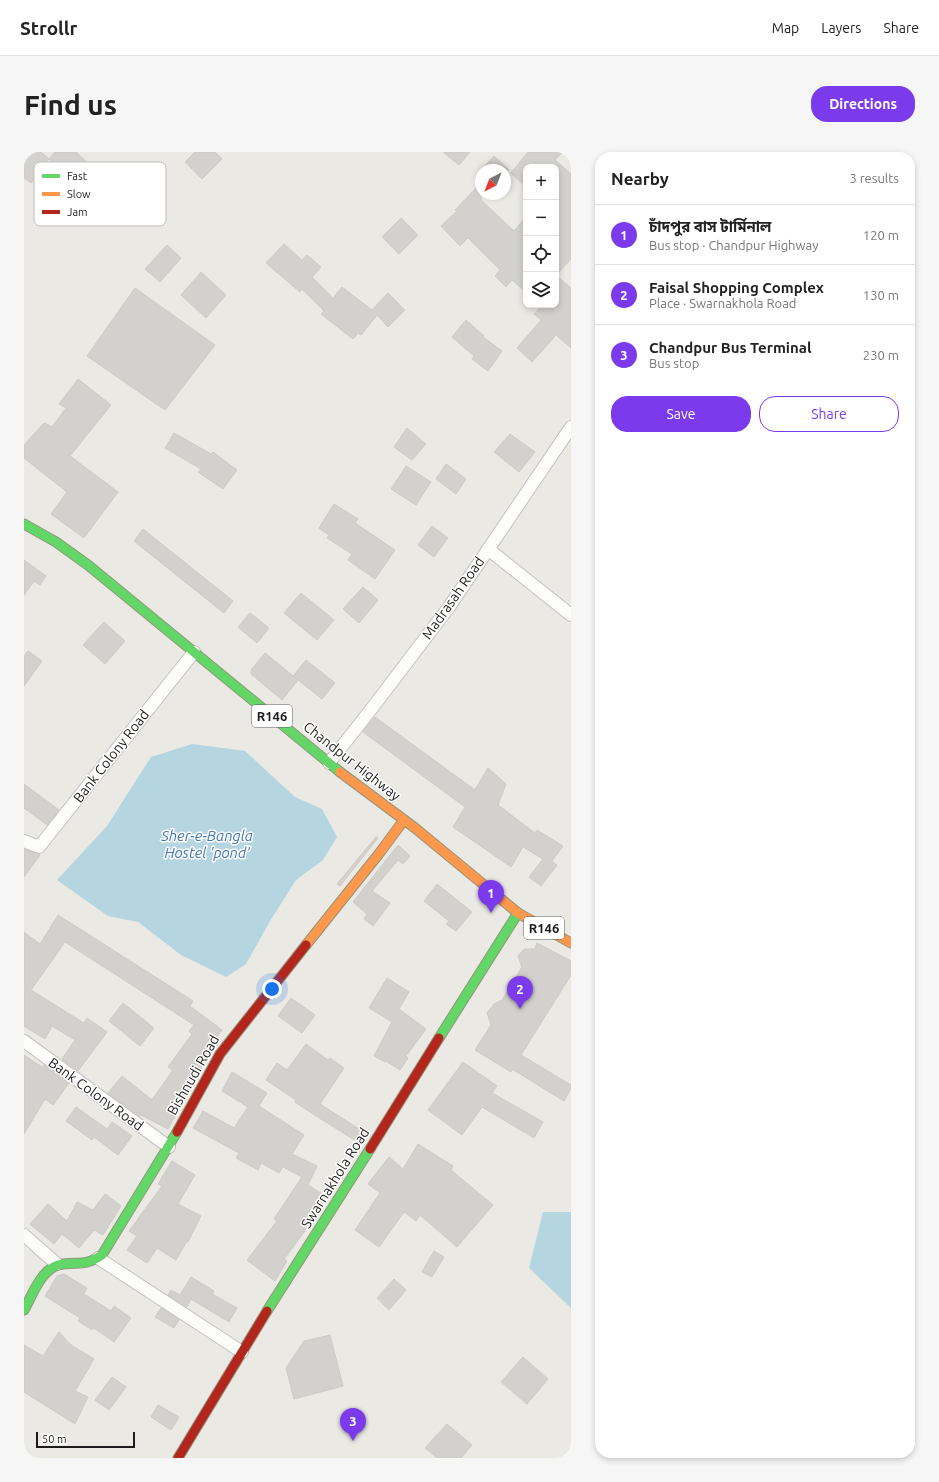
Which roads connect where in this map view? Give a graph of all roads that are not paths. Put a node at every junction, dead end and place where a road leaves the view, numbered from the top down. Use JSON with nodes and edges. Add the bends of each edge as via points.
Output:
{"nodes":[{"id":1,"x":571,"y":427,"type":"edge"},
{"id":2,"x":24,"y":524,"type":"edge"},
{"id":3,"x":488,"y":549,"type":"junction"},
{"id":4,"x":571,"y":615,"type":"edge"},
{"id":5,"x":194,"y":652,"type":"junction"},
{"id":6,"x":329,"y":763,"type":"junction"},
{"id":7,"x":404,"y":820,"type":"junction"},
{"id":8,"x":24,"y":842,"type":"edge"},
{"id":9,"x":518,"y":913,"type":"junction"},
{"id":10,"x":571,"y":943,"type":"edge"},
{"id":11,"x":24,"y":1041,"type":"edge"},
{"id":12,"x":169,"y":1147,"type":"junction"},
{"id":13,"x":24,"y":1235,"type":"edge"},
{"id":14,"x":37,"y":1247,"type":"dead end"},
{"id":15,"x":98,"y":1258,"type":"junction"},
{"id":16,"x":58,"y":1264,"type":"junction"},
{"id":17,"x":24,"y":1310,"type":"edge"},
{"id":18,"x":242,"y":1352,"type":"junction"},
{"id":19,"x":178,"y":1458,"type":"edge"}],
"edges":[{"from":1,"to":3,"type":"street","name":"Madrasah Road"},
{"from":2,"to":5,"type":"street","name":"Chandpur Highway","number":"R146","via":[[56,542],[88,565]]},
{"from":3,"to":4,"type":"street"},
{"from":3,"to":6,"type":"street","name":"Madrasah Road","via":[[449,607]]},
{"from":5,"to":6,"type":"street","name":"Chandpur Highway","number":"R146"},
{"from":5,"to":8,"type":"street","name":"Bank Colony Road","via":[[39,847]]},
{"from":6,"to":7,"type":"street","name":"Chandpur Highway","number":"R146"},
{"from":7,"to":9,"type":"street","name":"Chandpur Highway","number":"R146"},
{"from":7,"to":12,"type":"street","name":"Bishnudi Road","via":[[272,990],[229,1041]]},
{"from":9,"to":10,"type":"street","name":"Chandpur Highway","number":"R146"},
{"from":9,"to":18,"type":"street","name":"Swarnakhola Road"},
{"from":11,"to":12,"type":"street","name":"Bank Colony Road"},
{"from":12,"to":15,"type":"street","name":"Bishnudi Road"},
{"from":13,"to":16,"type":"street"},
{"from":14,"to":16,"type":"street"},
{"from":15,"to":16,"type":"street","via":[[90,1263]]},
{"from":15,"to":18,"type":"street"},
{"from":16,"to":17,"type":"street","via":[[47,1272]]},
{"from":18,"to":19,"type":"street","name":"Swarnakhola Road"}]}
